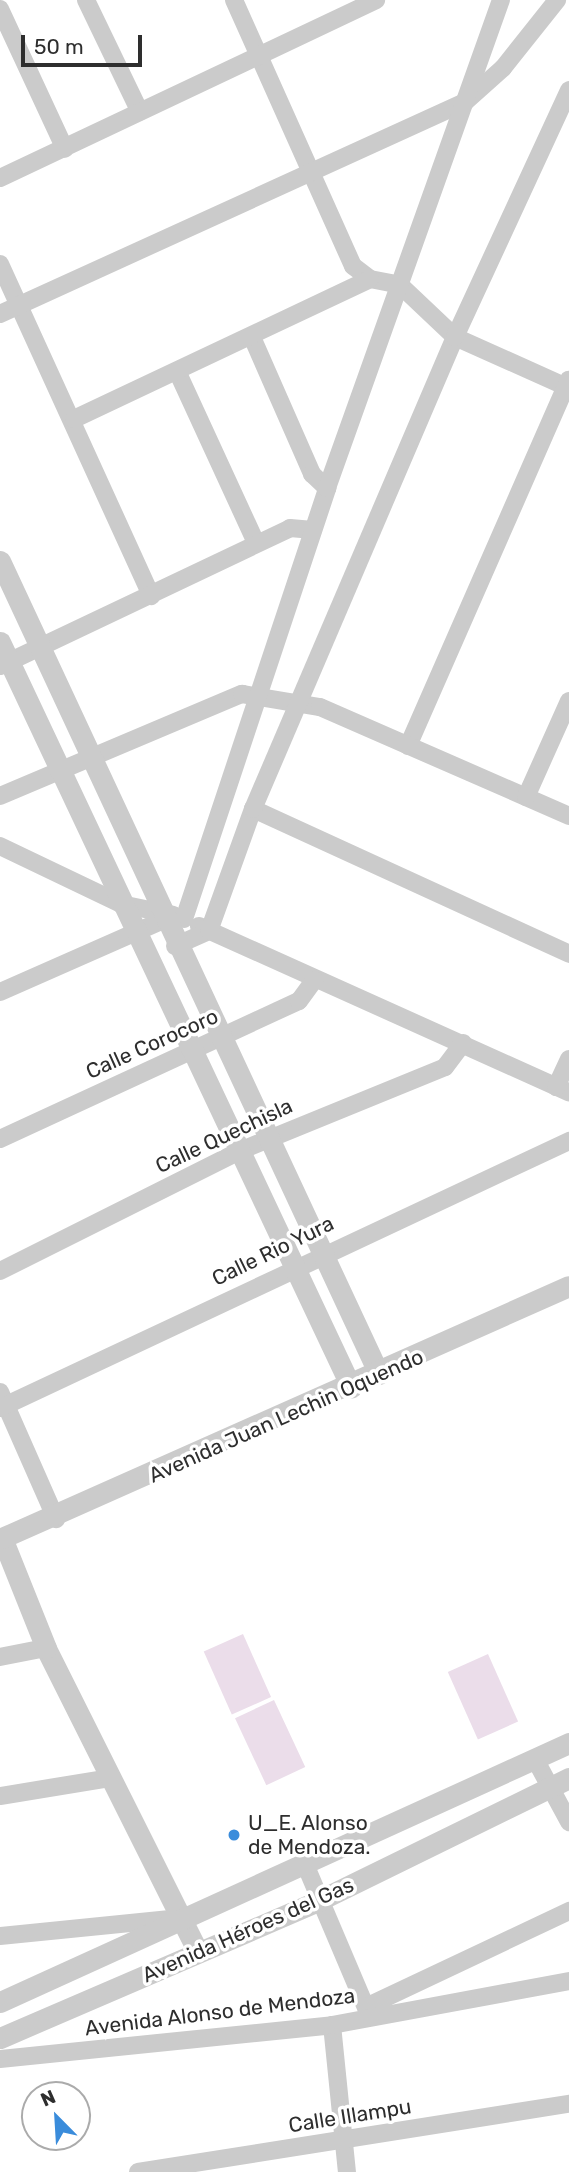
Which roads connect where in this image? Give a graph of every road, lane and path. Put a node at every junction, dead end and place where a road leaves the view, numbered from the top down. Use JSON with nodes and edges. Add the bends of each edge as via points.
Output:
{"nodes":[{"id":1,"x":86,"y":0,"type":"edge"},
{"id":2,"x":234,"y":0,"type":"edge"},
{"id":3,"x":501,"y":0,"type":"edge"},
{"id":4,"x":557,"y":0,"type":"edge"},
{"id":5,"x":371,"y":1,"type":"edge"},
{"id":6,"x":0,"y":9,"type":"edge"},
{"id":7,"x":260,"y":56,"type":"junction"},
{"id":8,"x":569,"y":90,"type":"edge"},
{"id":9,"x":466,"y":102,"type":"junction"},
{"id":10,"x":141,"y":112,"type":"junction"},
{"id":11,"x":65,"y":149,"type":"junction"},
{"id":12,"x":315,"y":173,"type":"junction"},
{"id":13,"x":0,"y":178,"type":"edge"},
{"id":14,"x":0,"y":264,"type":"edge"},
{"id":15,"x":370,"y":279,"type":"junction"},
{"id":16,"x":400,"y":285,"type":"junction"},
{"id":17,"x":20,"y":305,"type":"junction"},
{"id":18,"x":0,"y":314,"type":"edge"},
{"id":19,"x":252,"y":337,"type":"junction"},
{"id":20,"x":454,"y":337,"type":"junction"},
{"id":21,"x":177,"y":372,"type":"junction"},
{"id":22,"x":568,"y":384,"type":"edge"},
{"id":23,"x":74,"y":419,"type":"junction"},
{"id":24,"x":327,"y":488,"type":"junction"},
{"id":25,"x":313,"y":530,"type":"junction"},
{"id":26,"x":256,"y":543,"type":"junction"},
{"id":27,"x":0,"y":561,"type":"edge"},
{"id":28,"x":151,"y":596,"type":"junction"},
{"id":29,"x":0,"y":642,"type":"edge"},
{"id":30,"x":40,"y":648,"type":"junction"},
{"id":31,"x":5,"y":664,"type":"edge"},
{"id":32,"x":261,"y":694,"type":"junction"},
{"id":33,"x":302,"y":701,"type":"junction"},
{"id":34,"x":569,"y":701,"type":"edge"},
{"id":35,"x":408,"y":746,"type":"junction"},
{"id":36,"x":89,"y":759,"type":"junction"},
{"id":37,"x":59,"y":770,"type":"junction"},
{"id":38,"x":0,"y":796,"type":"edge"},
{"id":39,"x":526,"y":797,"type":"junction"},
{"id":40,"x":253,"y":809,"type":"junction"},
{"id":41,"x":569,"y":816,"type":"edge"},
{"id":42,"x":0,"y":847,"type":"edge"},
{"id":43,"x":121,"y":905,"type":"junction"},
{"id":44,"x":169,"y":917,"type":"junction"},
{"id":45,"x":209,"y":930,"type":"junction"},
{"id":46,"x":136,"y":931,"type":"junction"},
{"id":47,"x":175,"y":946,"type":"junction"},
{"id":48,"x":569,"y":954,"type":"edge"},
{"id":49,"x":314,"y":980,"type":"junction"},
{"id":50,"x":0,"y":992,"type":"edge"},
{"id":51,"x":223,"y":1037,"type":"junction"},
{"id":52,"x":463,"y":1043,"type":"junction"},
{"id":53,"x":191,"y":1050,"type":"junction"},
{"id":54,"x":569,"y":1059,"type":"edge"},
{"id":55,"x":563,"y":1089,"type":"edge"},
{"id":56,"x":270,"y":1138,"type":"junction"},
{"id":57,"x":0,"y":1139,"type":"edge"},
{"id":58,"x":569,"y":1142,"type":"edge"},
{"id":59,"x":242,"y":1150,"type":"junction"},
{"id":60,"x":324,"y":1251,"type":"junction"},
{"id":61,"x":296,"y":1265,"type":"junction"},
{"id":62,"x":0,"y":1271,"type":"edge"},
{"id":63,"x":569,"y":1286,"type":"edge"},
{"id":64,"x":379,"y":1374,"type":"junction"},
{"id":65,"x":351,"y":1387,"type":"junction"},
{"id":66,"x":2,"y":1402,"type":"edge"},
{"id":67,"x":57,"y":1519,"type":"junction"},
{"id":68,"x":1,"y":1538,"type":"edge"},
{"id":69,"x":46,"y":1648,"type":"junction"},
{"id":70,"x":0,"y":1657,"type":"edge"},
{"id":71,"x":569,"y":1744,"type":"edge"},
{"id":72,"x":535,"y":1759,"type":"junction"},
{"id":73,"x":110,"y":1778,"type":"junction"},
{"id":74,"x":560,"y":1782,"type":"edge"},
{"id":75,"x":0,"y":1796,"type":"edge"},
{"id":76,"x":569,"y":1822,"type":"edge"},
{"id":77,"x":305,"y":1864,"type":"junction"},
{"id":78,"x":322,"y":1899,"type":"junction"},
{"id":79,"x":569,"y":1911,"type":"edge"},
{"id":80,"x":180,"y":1918,"type":"junction"},
{"id":81,"x":0,"y":1936,"type":"edge"},
{"id":82,"x":198,"y":1952,"type":"junction"},
{"id":83,"x":569,"y":1981,"type":"edge"},
{"id":84,"x":0,"y":2002,"type":"edge"},
{"id":85,"x":368,"y":2012,"type":"junction"},
{"id":86,"x":332,"y":2025,"type":"junction"},
{"id":87,"x":0,"y":2038,"type":"edge"},
{"id":88,"x":0,"y":2059,"type":"edge"},
{"id":89,"x":569,"y":2104,"type":"edge"},
{"id":90,"x":342,"y":2140,"type":"junction"},
{"id":91,"x":138,"y":2172,"type":"edge"},
{"id":92,"x":347,"y":2172,"type":"edge"}],
"edges":[{"from":1,"to":10,"type":"street"},
{"from":2,"to":7,"type":"street"},
{"from":3,"to":9,"type":"street"},
{"from":4,"to":9,"type":"street","via":[[503,68]]},
{"from":5,"to":7,"type":"street"},
{"from":6,"to":11,"type":"street"},
{"from":7,"to":10,"type":"street"},
{"from":7,"to":12,"type":"street"},
{"from":8,"to":20,"type":"street"},
{"from":9,"to":12,"type":"street"},
{"from":9,"to":16,"type":"street"},
{"from":10,"to":11,"type":"street"},
{"from":11,"to":13,"type":"street"},
{"from":12,"to":15,"type":"street","via":[[353,266]]},
{"from":12,"to":17,"type":"street"},
{"from":14,"to":17,"type":"street"},
{"from":15,"to":16,"type":"street"},
{"from":15,"to":19,"type":"street"},
{"from":16,"to":20,"type":"street"},
{"from":16,"to":24,"type":"street"},
{"from":17,"to":18,"type":"street"},
{"from":17,"to":23,"type":"street"},
{"from":19,"to":21,"type":"street"},
{"from":19,"to":24,"type":"street","via":[[312,474]]},
{"from":20,"to":22,"type":"street"},
{"from":20,"to":33,"type":"street"},
{"from":21,"to":23,"type":"street"},
{"from":21,"to":26,"type":"street"},
{"from":22,"to":35,"type":"street"},
{"from":23,"to":28,"type":"street"},
{"from":24,"to":25,"type":"street"},
{"from":25,"to":26,"type":"street","via":[[290,528]]},
{"from":25,"to":32,"type":"street"},
{"from":26,"to":28,"type":"street"},
{"from":27,"to":30,"type":"street"},
{"from":28,"to":30,"type":"street"},
{"from":29,"to":31,"type":"street"},
{"from":30,"to":31,"type":"street"},
{"from":30,"to":36,"type":"street"},
{"from":31,"to":37,"type":"street"},
{"from":32,"to":33,"type":"street"},
{"from":32,"to":36,"type":"street","via":[[230,696]]},
{"from":32,"to":44,"type":"street"},
{"from":33,"to":35,"type":"street"},
{"from":33,"to":40,"type":"street"},
{"from":34,"to":39,"type":"street"},
{"from":35,"to":39,"type":"street"},
{"from":36,"to":37,"type":"street"},
{"from":36,"to":44,"type":"street"},
{"from":37,"to":38,"type":"street"},
{"from":37,"to":43,"type":"street"},
{"from":39,"to":41,"type":"street"},
{"from":40,"to":45,"type":"street"},
{"from":40,"to":48,"type":"street"},
{"from":42,"to":43,"type":"street"},
{"from":43,"to":44,"type":"street"},
{"from":43,"to":46,"type":"street"},
{"from":44,"to":45,"type":"street"},
{"from":44,"to":46,"type":"street"},
{"from":44,"to":47,"type":"street"},
{"from":45,"to":47,"type":"street"},
{"from":45,"to":49,"type":"street"},
{"from":46,"to":50,"type":"street"},
{"from":46,"to":53,"type":"street"},
{"from":47,"to":51,"type":"street"},
{"from":49,"to":51,"type":"street","name":"Calle Corocoro","via":[[299,1001]]},
{"from":49,"to":52,"type":"street"},
{"from":51,"to":53,"type":"street","name":"Calle Corocoro"},
{"from":51,"to":56,"type":"street"},
{"from":52,"to":55,"type":"street"},
{"from":52,"to":56,"type":"street","name":"Calle Quechisla","via":[[445,1067]]},
{"from":53,"to":57,"type":"street","name":"Calle Corocoro"},
{"from":53,"to":59,"type":"street"},
{"from":54,"to":55,"type":"street"},
{"from":56,"to":59,"type":"street","name":"Calle Quechisla"},
{"from":56,"to":60,"type":"street"},
{"from":58,"to":60,"type":"street","name":"Calle Rio Yura"},
{"from":59,"to":61,"type":"street"},
{"from":59,"to":62,"type":"street","name":"Calle Quechisla"},
{"from":60,"to":61,"type":"street","name":"Calle Rio Yura"},
{"from":60,"to":64,"type":"street"},
{"from":61,"to":65,"type":"street"},
{"from":61,"to":66,"type":"street","name":"Calle Rio Yura"},
{"from":63,"to":64,"type":"street","name":"Avenida Juan Lechin Oquendo"},
{"from":64,"to":65,"type":"street","name":"Avenida Juan Lechin Oquendo"},
{"from":65,"to":67,"type":"street","name":"Avenida Juan Lechin Oquendo"},
{"from":66,"to":67,"type":"street"},
{"from":67,"to":68,"type":"street","name":"Avenida Juan Lechin Oquendo"},
{"from":68,"to":69,"type":"street"},
{"from":69,"to":70,"type":"street"},
{"from":69,"to":73,"type":"street"},
{"from":71,"to":72,"type":"street","name":"Avenida Héroes del Gas"},
{"from":72,"to":74,"type":"street"},
{"from":72,"to":77,"type":"street","name":"Avenida Héroes del Gas"},
{"from":73,"to":75,"type":"street"},
{"from":73,"to":80,"type":"street"},
{"from":74,"to":76,"type":"street"},
{"from":74,"to":78,"type":"street","name":"Avenida Héroes del Gas"},
{"from":77,"to":78,"type":"street"},
{"from":77,"to":80,"type":"street","name":"Avenida Héroes del Gas"},
{"from":78,"to":82,"type":"street","name":"Avenida Héroes del Gas"},
{"from":78,"to":85,"type":"street"},
{"from":79,"to":85,"type":"street"},
{"from":80,"to":81,"type":"street"},
{"from":80,"to":82,"type":"street"},
{"from":80,"to":84,"type":"street","name":"Avenida Héroes del Gas"},
{"from":82,"to":87,"type":"street","name":"Avenida Héroes del Gas"},
{"from":83,"to":85,"type":"street","name":"Avenida Alonso de Mendoza"},
{"from":85,"to":86,"type":"street","name":"Avenida Alonso de Mendoza"},
{"from":86,"to":88,"type":"street","name":"Avenida Alonso de Mendoza"},
{"from":86,"to":90,"type":"street"},
{"from":89,"to":90,"type":"street","name":"Calle Illampu"},
{"from":90,"to":91,"type":"street","name":"Calle Illampu"},
{"from":90,"to":92,"type":"street"}]}
